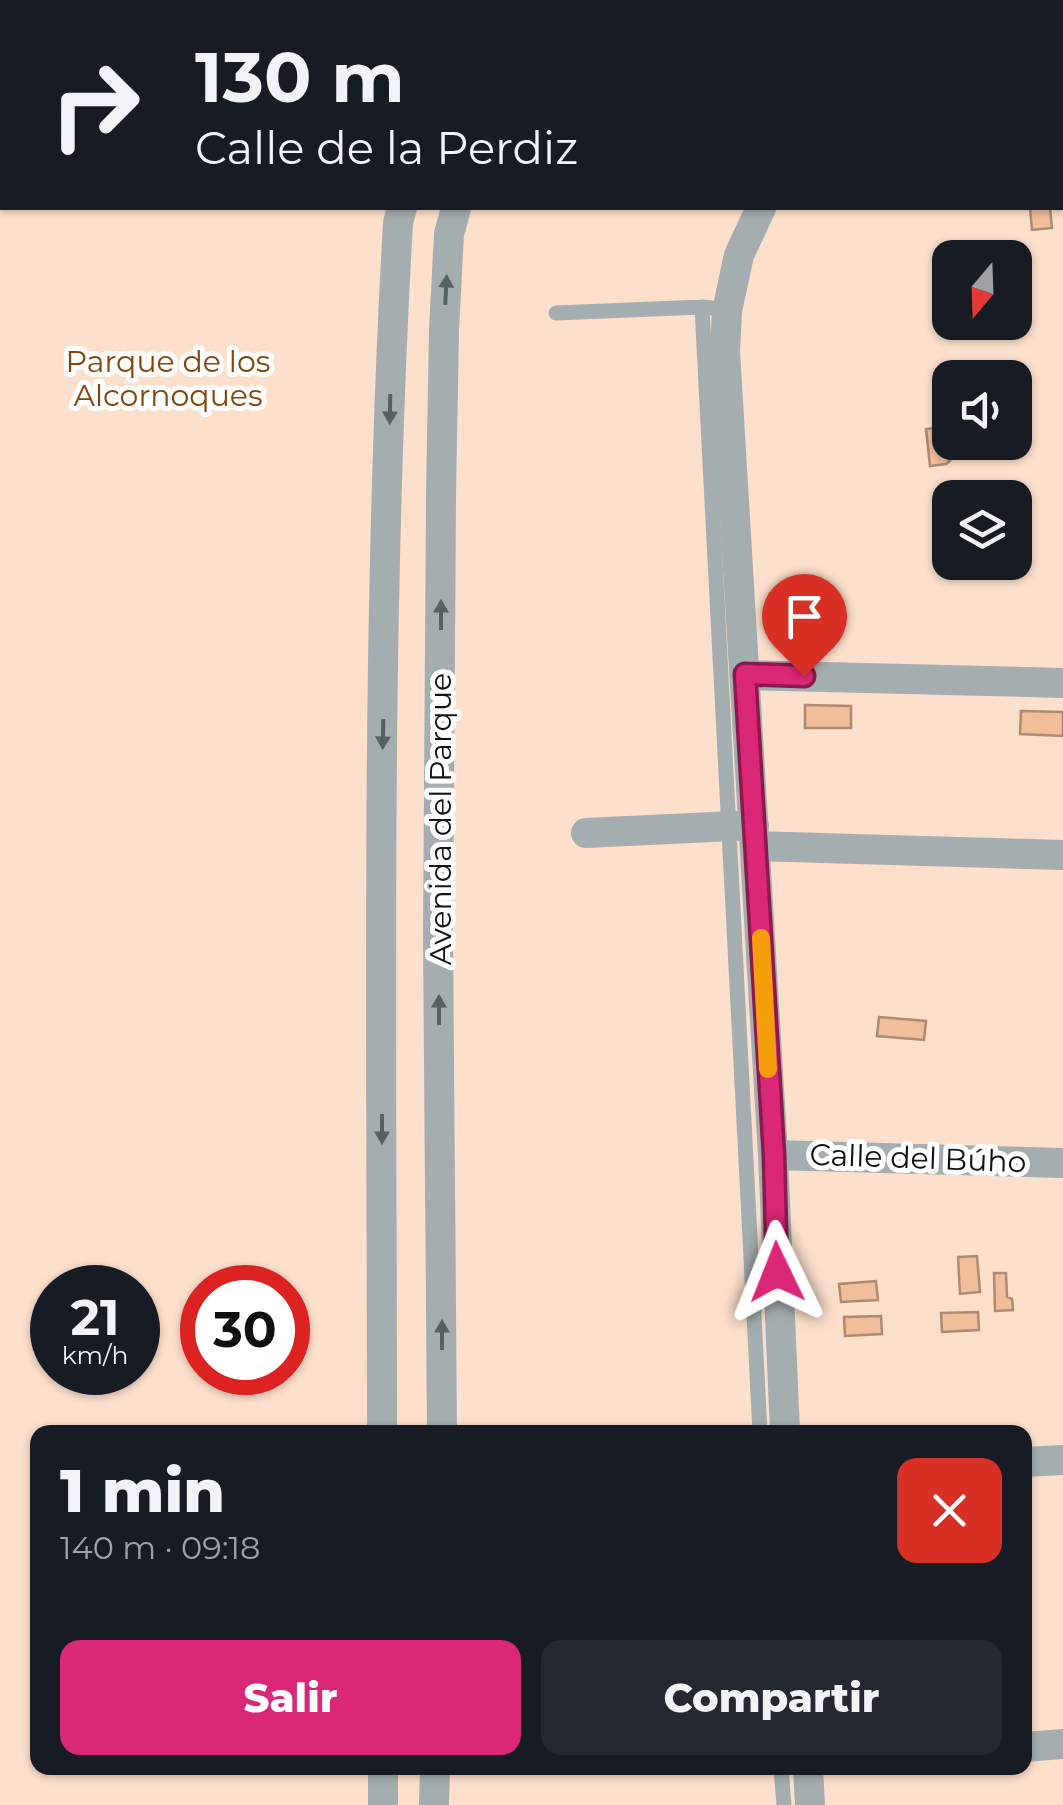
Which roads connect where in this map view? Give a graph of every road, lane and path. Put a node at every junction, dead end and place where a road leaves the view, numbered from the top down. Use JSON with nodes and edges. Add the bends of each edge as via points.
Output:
{"nodes":[{"id":1,"x":401,"y":210,"type":"edge"},
{"id":2,"x":455,"y":210,"type":"edge"},
{"id":3,"x":760,"y":210,"type":"edge"},
{"id":4,"x":714,"y":309,"type":"junction"},
{"id":5,"x":556,"y":314,"type":"dead end"},
{"id":6,"x":745,"y":674,"type":"junction"},
{"id":7,"x":1063,"y":683,"type":"edge"},
{"id":8,"x":586,"y":832,"type":"dead end"},
{"id":9,"x":746,"y":832,"type":"junction"},
{"id":10,"x":1063,"y":855,"type":"edge"},
{"id":11,"x":774,"y":1155,"type":"junction"},
{"id":12,"x":1063,"y":1162,"type":"edge"},
{"id":13,"x":382,"y":1425,"type":"edge"},
{"id":14,"x":442,"y":1425,"type":"edge"},
{"id":15,"x":760,"y":1425,"type":"edge"},
{"id":16,"x":785,"y":1425,"type":"edge"},
{"id":17,"x":1063,"y":1460,"type":"edge"},
{"id":18,"x":1032,"y":1462,"type":"edge"},
{"id":19,"x":1063,"y":1744,"type":"edge"},
{"id":20,"x":1032,"y":1746,"type":"edge"},
{"id":21,"x":382,"y":1775,"type":"edge"},
{"id":22,"x":435,"y":1775,"type":"edge"},
{"id":23,"x":782,"y":1775,"type":"edge"},
{"id":24,"x":808,"y":1775,"type":"edge"},
{"id":25,"x":382,"y":1805,"type":"edge"},
{"id":26,"x":434,"y":1805,"type":"edge"},
{"id":27,"x":784,"y":1805,"type":"edge"},
{"id":28,"x":810,"y":1805,"type":"edge"}],
"edges":[{"from":1,"to":13,"type":"street","name":"Avenida del Parque","one_way":true,"via":[[392,324],[382,766]]},
{"from":14,"to":2,"type":"street","name":"Avenida del Parque","one_way":true,"via":[[441,496],[444,330]]},
{"from":3,"to":4,"type":"street"},
{"from":4,"to":5,"type":"lane"},
{"from":4,"to":6,"type":"street","via":[[725,350]]},
{"from":4,"to":9,"type":"lane"},
{"from":6,"to":7,"type":"street"},
{"from":6,"to":9,"type":"street"},
{"from":8,"to":9,"type":"street"},
{"from":9,"to":10,"type":"street"},
{"from":9,"to":11,"type":"street"},
{"from":9,"to":15,"type":"lane"},
{"from":11,"to":12,"type":"street","name":"Calle del Búho"},
{"from":11,"to":16,"type":"street"},
{"from":17,"to":18,"type":"street"},
{"from":19,"to":20,"type":"street"},
{"from":21,"to":25,"type":"street"},
{"from":22,"to":26,"type":"street"},
{"from":23,"to":27,"type":"lane"},
{"from":24,"to":28,"type":"street"}]}
